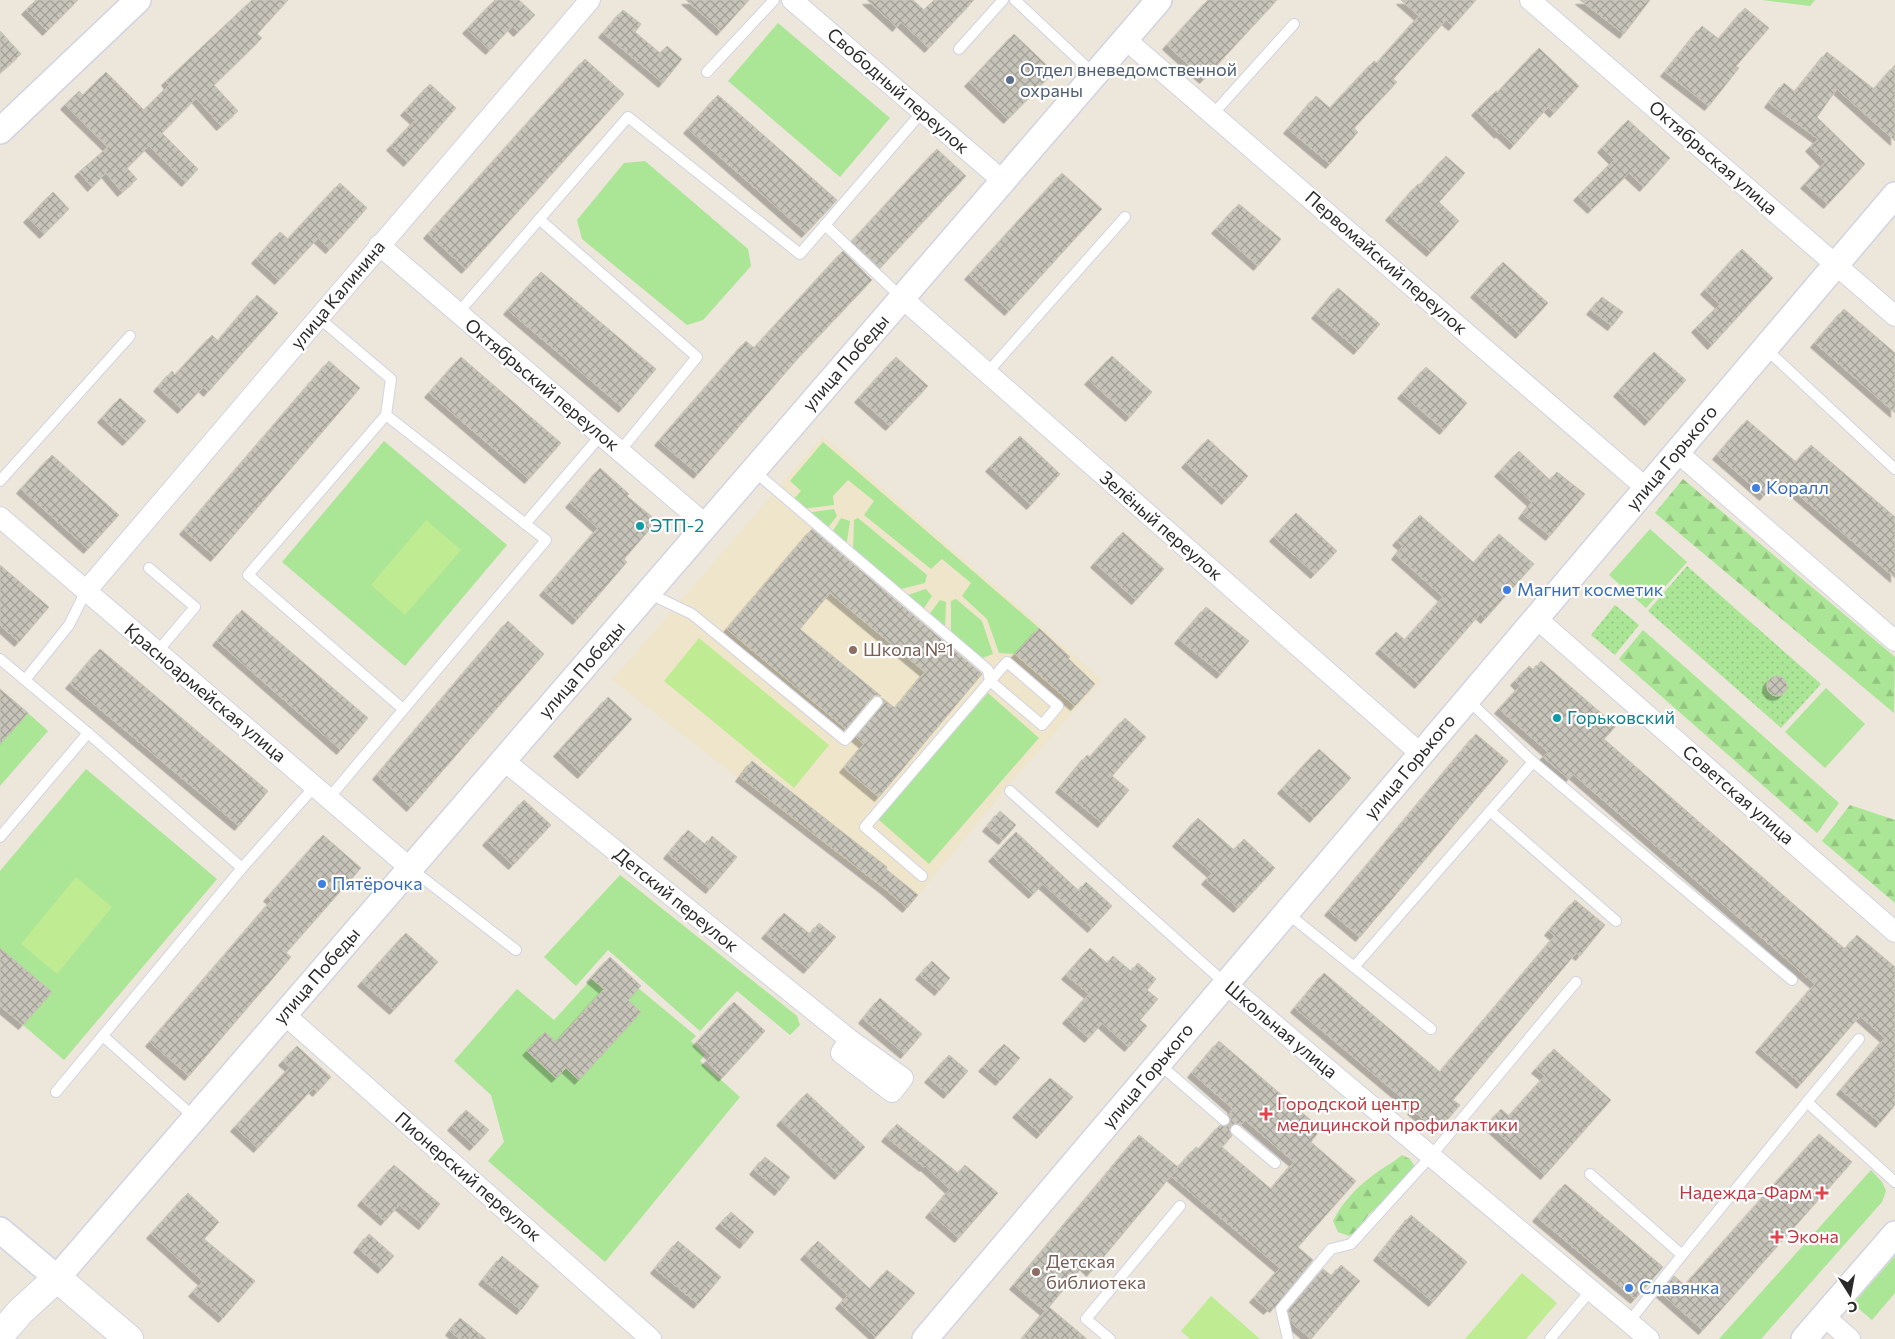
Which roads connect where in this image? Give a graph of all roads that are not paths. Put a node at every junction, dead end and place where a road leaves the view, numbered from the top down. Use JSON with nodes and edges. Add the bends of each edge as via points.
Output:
{"nodes":[{"id":1,"x":138,"y":0,"type":"edge"},
{"id":2,"x":590,"y":0,"type":"edge"},
{"id":3,"x":774,"y":0,"type":"edge"},
{"id":4,"x":792,"y":0,"type":"edge"},
{"id":5,"x":1002,"y":0,"type":"edge"},
{"id":6,"x":1015,"y":0,"type":"edge"},
{"id":7,"x":1159,"y":0,"type":"edge"},
{"id":8,"x":1530,"y":0,"type":"edge"},
{"id":9,"x":1294,"y":24,"type":"dead end"},
{"id":10,"x":1125,"y":39,"type":"junction"},
{"id":11,"x":959,"y":49,"type":"dead end"},
{"id":12,"x":707,"y":72,"type":"dead end"},
{"id":13,"x":1094,"y":75,"type":"junction"},
{"id":14,"x":922,"y":112,"type":"junction"},
{"id":15,"x":1213,"y":114,"type":"junction"},
{"id":16,"x":0,"y":131,"type":"edge"},
{"id":17,"x":1003,"y":181,"type":"junction"},
{"id":18,"x":1895,"y":195,"type":"edge"},
{"id":19,"x":1125,"y":217,"type":"dead end"},
{"id":20,"x":540,"y":219,"type":"junction"},
{"id":21,"x":826,"y":225,"type":"junction"},
{"id":22,"x":379,"y":245,"type":"junction"},
{"id":23,"x":1836,"y":264,"type":"junction"},
{"id":24,"x":902,"y":298,"type":"junction"},
{"id":25,"x":458,"y":313,"type":"junction"},
{"id":26,"x":1895,"y":316,"type":"edge"},
{"id":27,"x":319,"y":318,"type":"junction"},
{"id":28,"x":130,"y":336,"type":"dead end"},
{"id":29,"x":1765,"y":348,"type":"junction"},
{"id":30,"x":987,"y":373,"type":"junction"},
{"id":31,"x":386,"y":415,"type":"junction"},
{"id":32,"x":601,"y":435,"type":"junction"},
{"id":33,"x":620,"y":451,"type":"junction"},
{"id":34,"x":1677,"y":452,"type":"junction"},
{"id":35,"x":1895,"y":468,"type":"edge"},
{"id":36,"x":753,"y":471,"type":"junction"},
{"id":37,"x":0,"y":481,"type":"edge"},
{"id":38,"x":1646,"y":488,"type":"junction"},
{"id":39,"x":0,"y":518,"type":"edge"},
{"id":40,"x":525,"y":524,"type":"junction"},
{"id":41,"x":706,"y":525,"type":"junction"},
{"id":42,"x":149,"y":568,"type":"dead end"},
{"id":43,"x":86,"y":591,"type":"junction"},
{"id":44,"x":648,"y":593,"type":"junction"},
{"id":45,"x":1536,"y":618,"type":"junction"},
{"id":46,"x":1895,"y":641,"type":"edge"},
{"id":47,"x":157,"y":652,"type":"junction"},
{"id":48,"x":0,"y":660,"type":"edge"},
{"id":49,"x":25,"y":680,"type":"junction"},
{"id":50,"x":990,"y":681,"type":"junction"},
{"id":51,"x":1468,"y":699,"type":"junction"},
{"id":52,"x":877,"y":702,"type":"dead end"},
{"id":53,"x":403,"y":709,"type":"junction"},
{"id":54,"x":88,"y":733,"type":"junction"},
{"id":55,"x":1421,"y":754,"type":"junction"},
{"id":56,"x":504,"y":760,"type":"junction"},
{"id":57,"x":1533,"y":762,"type":"junction"},
{"id":58,"x":1010,"y":791,"type":"dead end"},
{"id":59,"x":322,"y":792,"type":"junction"},
{"id":60,"x":1490,"y":811,"type":"junction"},
{"id":61,"x":0,"y":836,"type":"edge"},
{"id":62,"x":242,"y":868,"type":"junction"},
{"id":63,"x":410,"y":868,"type":"junction"},
{"id":64,"x":922,"y":876,"type":"dead end"},
{"id":65,"x":1287,"y":912,"type":"junction"},
{"id":66,"x":1616,"y":921,"type":"dead end"},
{"id":67,"x":1895,"y":932,"type":"edge"},
{"id":68,"x":516,"y":950,"type":"dead end"},
{"id":69,"x":1354,"y":967,"type":"junction"},
{"id":70,"x":1792,"y":980,"type":"dead end"},
{"id":71,"x":1576,"y":982,"type":"dead end"},
{"id":72,"x":1226,"y":984,"type":"junction"},
{"id":73,"x":284,"y":1014,"type":"junction"},
{"id":74,"x":1431,"y":1029,"type":"dead end"},
{"id":75,"x":102,"y":1036,"type":"junction"},
{"id":76,"x":849,"y":1039,"type":"dead end"},
{"id":77,"x":1859,"y":1039,"type":"dead end"},
{"id":78,"x":1158,"y":1064,"type":"junction"},
{"id":79,"x":56,"y":1092,"type":"dead end"},
{"id":80,"x":1807,"y":1102,"type":"junction"},
{"id":81,"x":195,"y":1118,"type":"junction"},
{"id":82,"x":1224,"y":1120,"type":"dead end"},
{"id":83,"x":1236,"y":1130,"type":"dead end"},
{"id":84,"x":1431,"y":1156,"type":"junction"},
{"id":85,"x":1275,"y":1163,"type":"dead end"},
{"id":86,"x":1590,"y":1174,"type":"dead end"},
{"id":87,"x":1895,"y":1182,"type":"edge"},
{"id":88,"x":1180,"y":1206,"type":"dead end"},
{"id":89,"x":0,"y":1230,"type":"edge"},
{"id":90,"x":1895,"y":1234,"type":"edge"},
{"id":91,"x":1682,"y":1255,"type":"junction"},
{"id":92,"x":57,"y":1278,"type":"junction"},
{"id":93,"x":1591,"y":1290,"type":"junction"},
{"id":94,"x":1824,"y":1316,"type":"junction"},
{"id":95,"x":1629,"y":1322,"type":"junction"},
{"id":96,"x":0,"y":1335,"type":"edge"},
{"id":97,"x":129,"y":1339,"type":"edge"},
{"id":98,"x":651,"y":1339,"type":"edge"},
{"id":99,"x":925,"y":1339,"type":"edge"},
{"id":100,"x":1110,"y":1339,"type":"edge"},
{"id":101,"x":1288,"y":1339,"type":"edge"},
{"id":102,"x":1550,"y":1339,"type":"edge"},
{"id":103,"x":1649,"y":1339,"type":"edge"},
{"id":104,"x":1804,"y":1339,"type":"edge"},
{"id":105,"x":1850,"y":1339,"type":"edge"}],
"edges":[{"from":1,"to":16,"type":"street"},
{"from":2,"to":22,"type":"street","name":"улица Калинина"},
{"from":3,"to":12,"type":"lane"},
{"from":4,"to":14,"type":"street","name":"Свободный переулок"},
{"from":5,"to":11,"type":"lane"},
{"from":6,"to":13,"type":"lane"},
{"from":7,"to":10,"type":"street","name":"улица Победы"},
{"from":8,"to":23,"type":"street","name":"Октябрьская улица"},
{"from":9,"to":15,"type":"lane"},
{"from":10,"to":13,"type":"street","name":"улица Победы"},
{"from":10,"to":15,"type":"street","name":"Первомайский переулок"},
{"from":13,"to":17,"type":"street","name":"улица Победы"},
{"from":14,"to":17,"type":"street","name":"Свободный переулок"},
{"from":14,"to":21,"type":"lane"},
{"from":15,"to":38,"type":"street","name":"Первомайский переулок"},
{"from":17,"to":24,"type":"street","name":"улица Победы"},
{"from":18,"to":23,"type":"street","name":"улица Горького"},
{"from":19,"to":30,"type":"lane"},
{"from":20,"to":21,"type":"lane","via":[[628,117],[800,254]]},
{"from":20,"to":25,"type":"lane"},
{"from":20,"to":33,"type":"lane","via":[[697,357]]},
{"from":21,"to":24,"type":"lane"},
{"from":22,"to":25,"type":"street","name":"Октябрьский переулок"},
{"from":22,"to":27,"type":"street","name":"улица Калинина"},
{"from":23,"to":26,"type":"street","name":"Октябрьская улица"},
{"from":23,"to":29,"type":"street","name":"улица Горького"},
{"from":24,"to":30,"type":"street","name":"Зелёный переулок"},
{"from":24,"to":36,"type":"street","name":"улица Победы"},
{"from":25,"to":32,"type":"street","name":"Октябрьский переулок"},
{"from":27,"to":31,"type":"lane","via":[[391,379]]},
{"from":27,"to":43,"type":"street","name":"улица Калинина"},
{"from":28,"to":37,"type":"lane"},
{"from":29,"to":34,"type":"street","name":"улица Горького"},
{"from":29,"to":35,"type":"lane"},
{"from":30,"to":55,"type":"street","name":"Зелёный переулок"},
{"from":31,"to":40,"type":"lane"},
{"from":31,"to":53,"type":"lane","via":[[248,575]]},
{"from":32,"to":33,"type":"street","name":"Октябрьский переулок"},
{"from":32,"to":40,"type":"lane"},
{"from":33,"to":41,"type":"street","name":"Октябрьский переулок"},
{"from":34,"to":38,"type":"street","name":"улица Горького"},
{"from":34,"to":46,"type":"street"},
{"from":36,"to":41,"type":"street","name":"улица Победы"},
{"from":36,"to":50,"type":"lane","via":[[988,670]]},
{"from":38,"to":45,"type":"street","name":"улица Горького"},
{"from":39,"to":43,"type":"street","name":"Красноармейская улица"},
{"from":40,"to":53,"type":"lane","via":[[546,540]]},
{"from":41,"to":44,"type":"street","name":"улица Победы"},
{"from":42,"to":47,"type":"lane","via":[[195,607]]},
{"from":43,"to":47,"type":"street","name":"Красноармейская улица"},
{"from":43,"to":49,"type":"lane","via":[[69,625]]},
{"from":44,"to":52,"type":"lane","via":[[692,614],[845,740]]},
{"from":44,"to":56,"type":"street","name":"улица Победы"},
{"from":45,"to":51,"type":"street","name":"улица Горького"},
{"from":45,"to":67,"type":"street","name":"Советская улица"},
{"from":47,"to":59,"type":"street","name":"Красноармейская улица"},
{"from":48,"to":49,"type":"lane"},
{"from":49,"to":54,"type":"lane"},
{"from":50,"to":50,"type":"lane","via":[[1042,725],[1058,706],[1007,662]]},
{"from":50,"to":64,"type":"lane","via":[[865,827]]},
{"from":51,"to":55,"type":"street","name":"улица Горького"},
{"from":51,"to":57,"type":"lane"},
{"from":53,"to":59,"type":"lane"},
{"from":54,"to":61,"type":"lane"},
{"from":54,"to":62,"type":"lane"},
{"from":55,"to":65,"type":"street","name":"улица Горького"},
{"from":56,"to":63,"type":"street","name":"улица Победы"},
{"from":56,"to":76,"type":"street","name":"Детский переулок"},
{"from":57,"to":60,"type":"lane"},
{"from":57,"to":70,"type":"lane"},
{"from":58,"to":72,"type":"lane","name":"Школьная улица"},
{"from":59,"to":62,"type":"lane"},
{"from":59,"to":63,"type":"street","name":"Красноармейская улица"},
{"from":60,"to":66,"type":"lane"},
{"from":60,"to":69,"type":"lane"},
{"from":62,"to":75,"type":"lane"},
{"from":63,"to":68,"type":"lane"},
{"from":63,"to":73,"type":"street","name":"улица Победы"},
{"from":65,"to":69,"type":"lane"},
{"from":65,"to":72,"type":"street","name":"улица Горького"},
{"from":69,"to":74,"type":"lane"},
{"from":71,"to":84,"type":"lane"},
{"from":72,"to":78,"type":"street","name":"улица Горького"},
{"from":72,"to":84,"type":"street","name":"Школьная улица"},
{"from":73,"to":81,"type":"street","name":"улица Победы"},
{"from":73,"to":98,"type":"street","name":"Пионерский переулок"},
{"from":75,"to":79,"type":"lane"},
{"from":75,"to":81,"type":"lane"},
{"from":77,"to":80,"type":"lane"},
{"from":78,"to":82,"type":"lane"},
{"from":78,"to":99,"type":"street","name":"улица Горького"},
{"from":80,"to":87,"type":"lane"},
{"from":80,"to":91,"type":"lane"},
{"from":81,"to":92,"type":"street","name":"улица Победы"},
{"from":83,"to":85,"type":"lane"},
{"from":84,"to":93,"type":"street","name":"Школьная улица"},
{"from":84,"to":101,"type":"lane","via":[[1351,1244],[1331,1249],[1281,1310]]},
{"from":86,"to":91,"type":"lane"},
{"from":88,"to":100,"type":"lane","via":[[1086,1319]]},
{"from":89,"to":92,"type":"street"},
{"from":90,"to":94,"type":"street"},
{"from":91,"to":95,"type":"lane"},
{"from":92,"to":96,"type":"main road","name":"улица Победы"},
{"from":92,"to":97,"type":"main road"},
{"from":93,"to":95,"type":"street","name":"Школьная улица"},
{"from":93,"to":102,"type":"lane"},
{"from":94,"to":104,"type":"street"},
{"from":94,"to":105,"type":"street"},
{"from":95,"to":103,"type":"street","name":"Школьная улица"}]}
